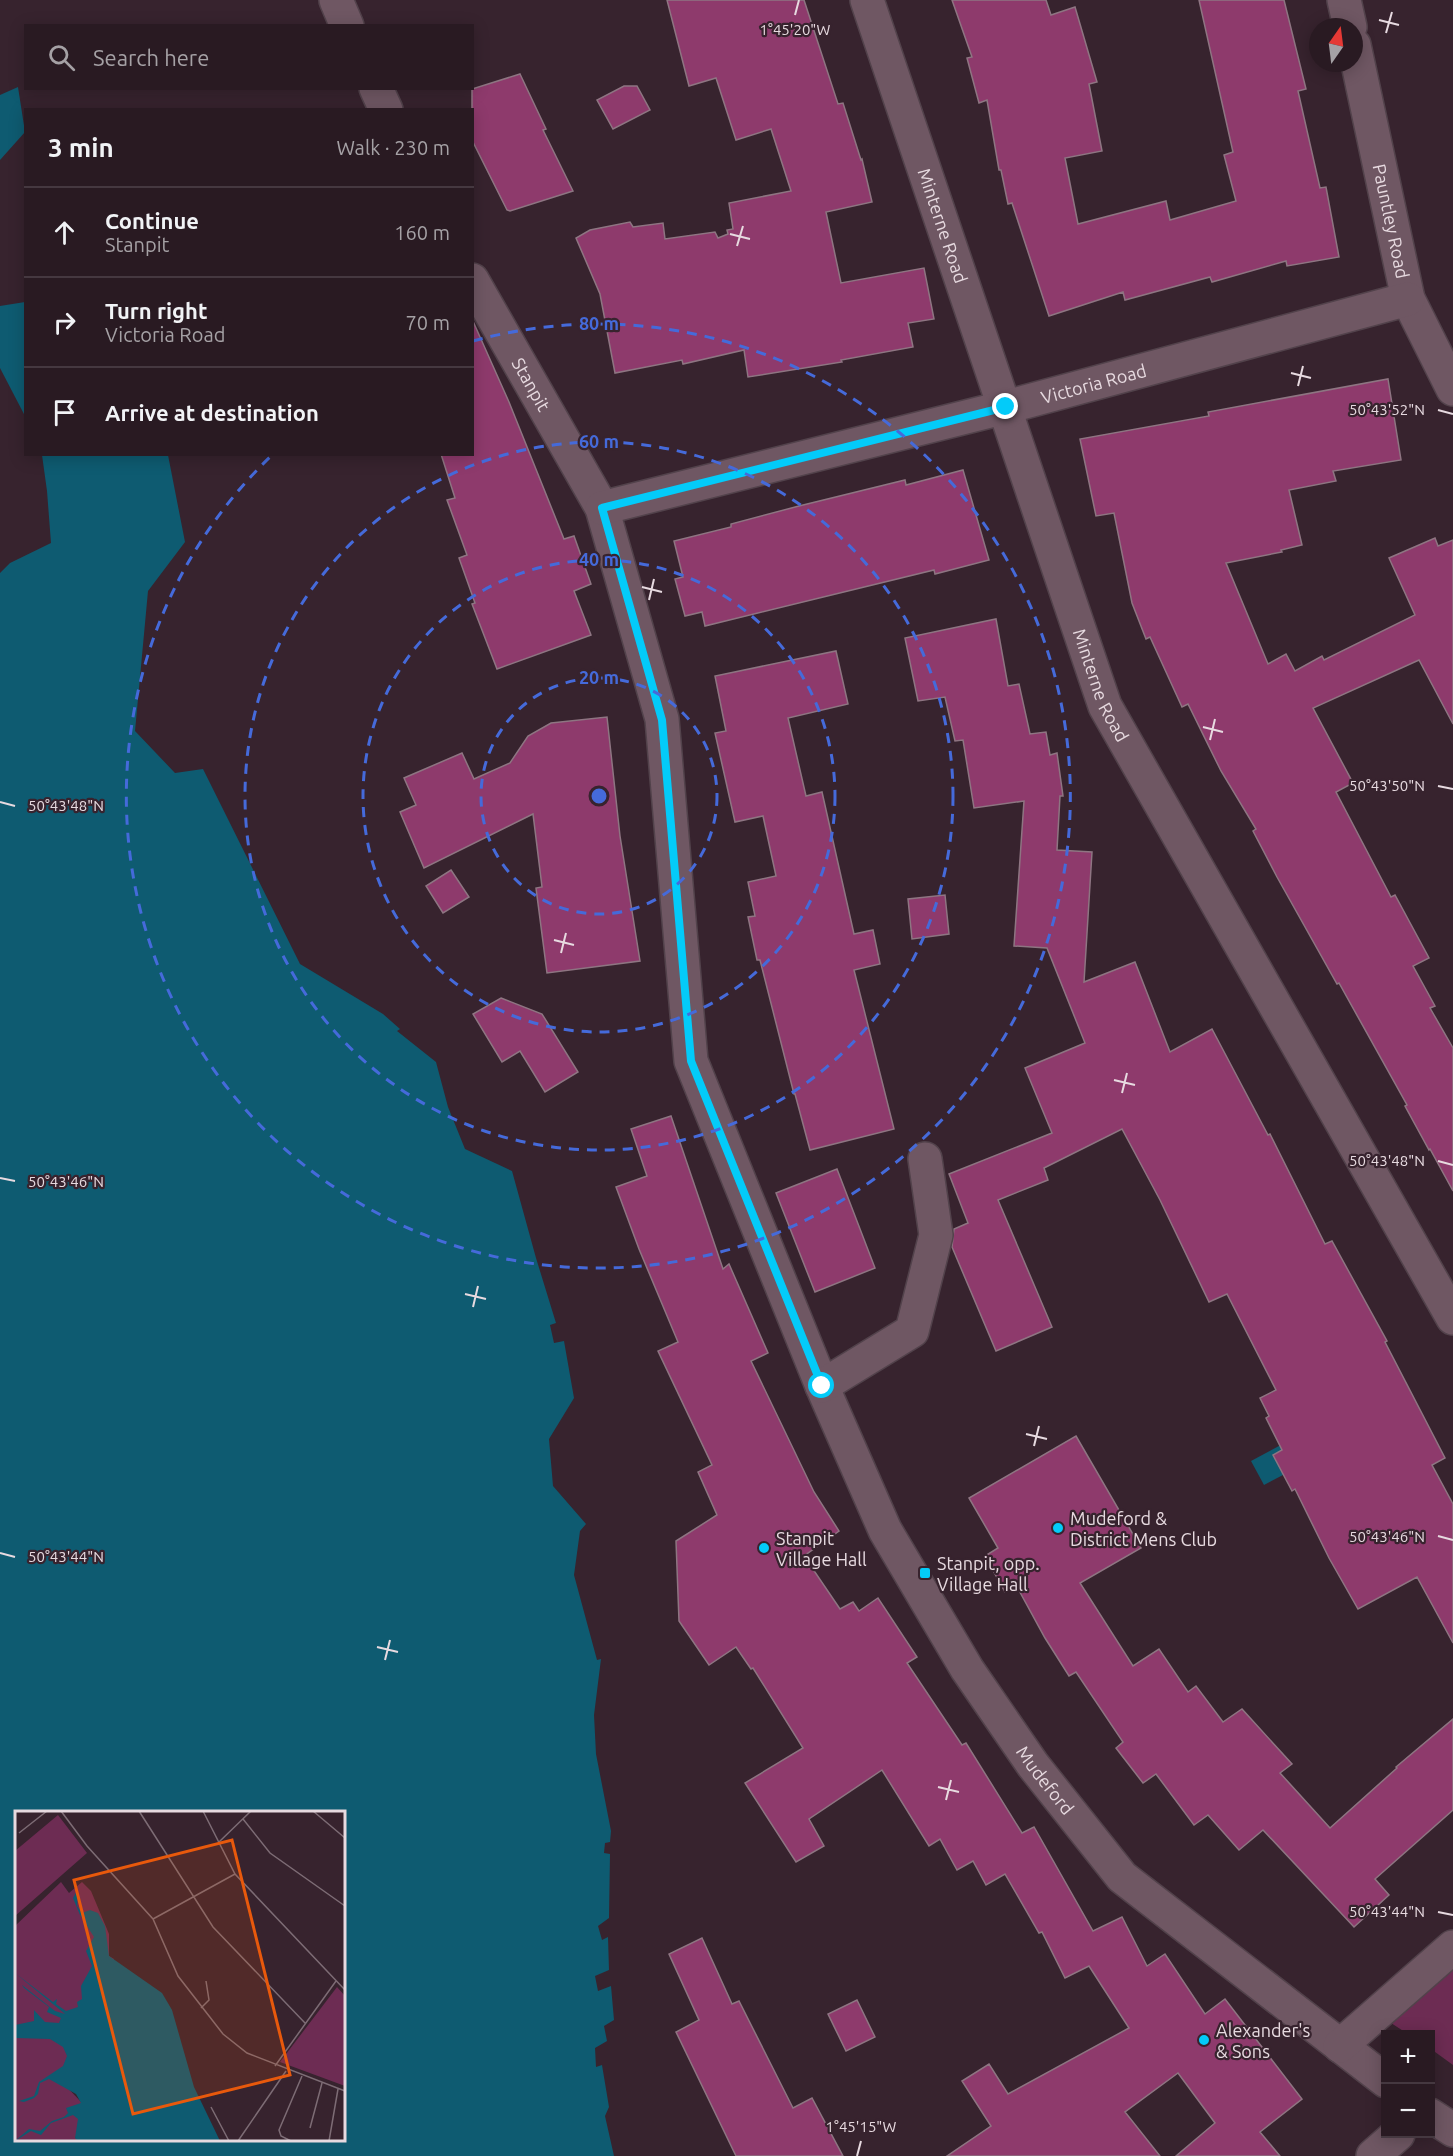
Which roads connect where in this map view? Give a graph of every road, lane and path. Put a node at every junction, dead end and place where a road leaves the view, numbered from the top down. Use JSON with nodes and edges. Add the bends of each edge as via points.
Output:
{"nodes":[{"id":1,"x":336,"y":0,"type":"edge"},
{"id":2,"x":867,"y":0,"type":"edge"},
{"id":3,"x":1344,"y":0,"type":"edge"},
{"id":4,"x":1348,"y":18,"type":"edge"},
{"id":5,"x":346,"y":24,"type":"edge"},
{"id":6,"x":1360,"y":72,"type":"edge"},
{"id":7,"x":377,"y":90,"type":"edge"},
{"id":8,"x":385,"y":108,"type":"edge"},
{"id":9,"x":474,"y":284,"type":"edge"},
{"id":10,"x":1408,"y":299,"type":"junction"},
{"id":11,"x":1453,"y":389,"type":"edge"},
{"id":12,"x":1006,"y":407,"type":"junction"},
{"id":13,"x":602,"y":508,"type":"junction"},
{"id":14,"x":925,"y":1160,"type":"dead end"},
{"id":15,"x":1453,"y":1318,"type":"edge"},
{"id":16,"x":822,"y":1386,"type":"junction"},
{"id":17,"x":1453,"y":1947,"type":"edge"},
{"id":18,"x":1340,"y":2046,"type":"junction"},
{"id":19,"x":1381,"y":2077,"type":"edge"},
{"id":20,"x":1435,"y":2118,"type":"edge"},
{"id":21,"x":1453,"y":2130,"type":"edge"},
{"id":22,"x":1392,"y":2138,"type":"edge"},
{"id":23,"x":1372,"y":2156,"type":"edge"}],
"edges":[{"from":1,"to":5,"type":"street"},
{"from":2,"to":12,"type":"street","name":"Minterne Road"},
{"from":3,"to":4,"type":"street"},
{"from":6,"to":10,"type":"street","name":"Pauntley Road"},
{"from":7,"to":8,"type":"street"},
{"from":9,"to":13,"type":"street","name":"Stanpit"},
{"from":10,"to":11,"type":"street","name":"Pauntley Road"},
{"from":10,"to":12,"type":"street","name":"Victoria Road"},
{"from":12,"to":13,"type":"street","name":"Victoria Road"},
{"from":12,"to":15,"type":"street","name":"Minterne Road","via":[[1105,706]]},
{"from":13,"to":16,"type":"street","name":"Stanpit","via":[[662,720],[691,1061]]},
{"from":14,"to":16,"type":"street","via":[[936,1235],[912,1331]]},
{"from":16,"to":18,"type":"street","name":"Mudeford","via":[[885,1530],[956,1653],[1033,1765],[1122,1877]]},
{"from":17,"to":18,"type":"street"},
{"from":18,"to":19,"type":"street","name":"Mudeford"},
{"from":20,"to":21,"type":"street"},
{"from":22,"to":23,"type":"street"}]}
